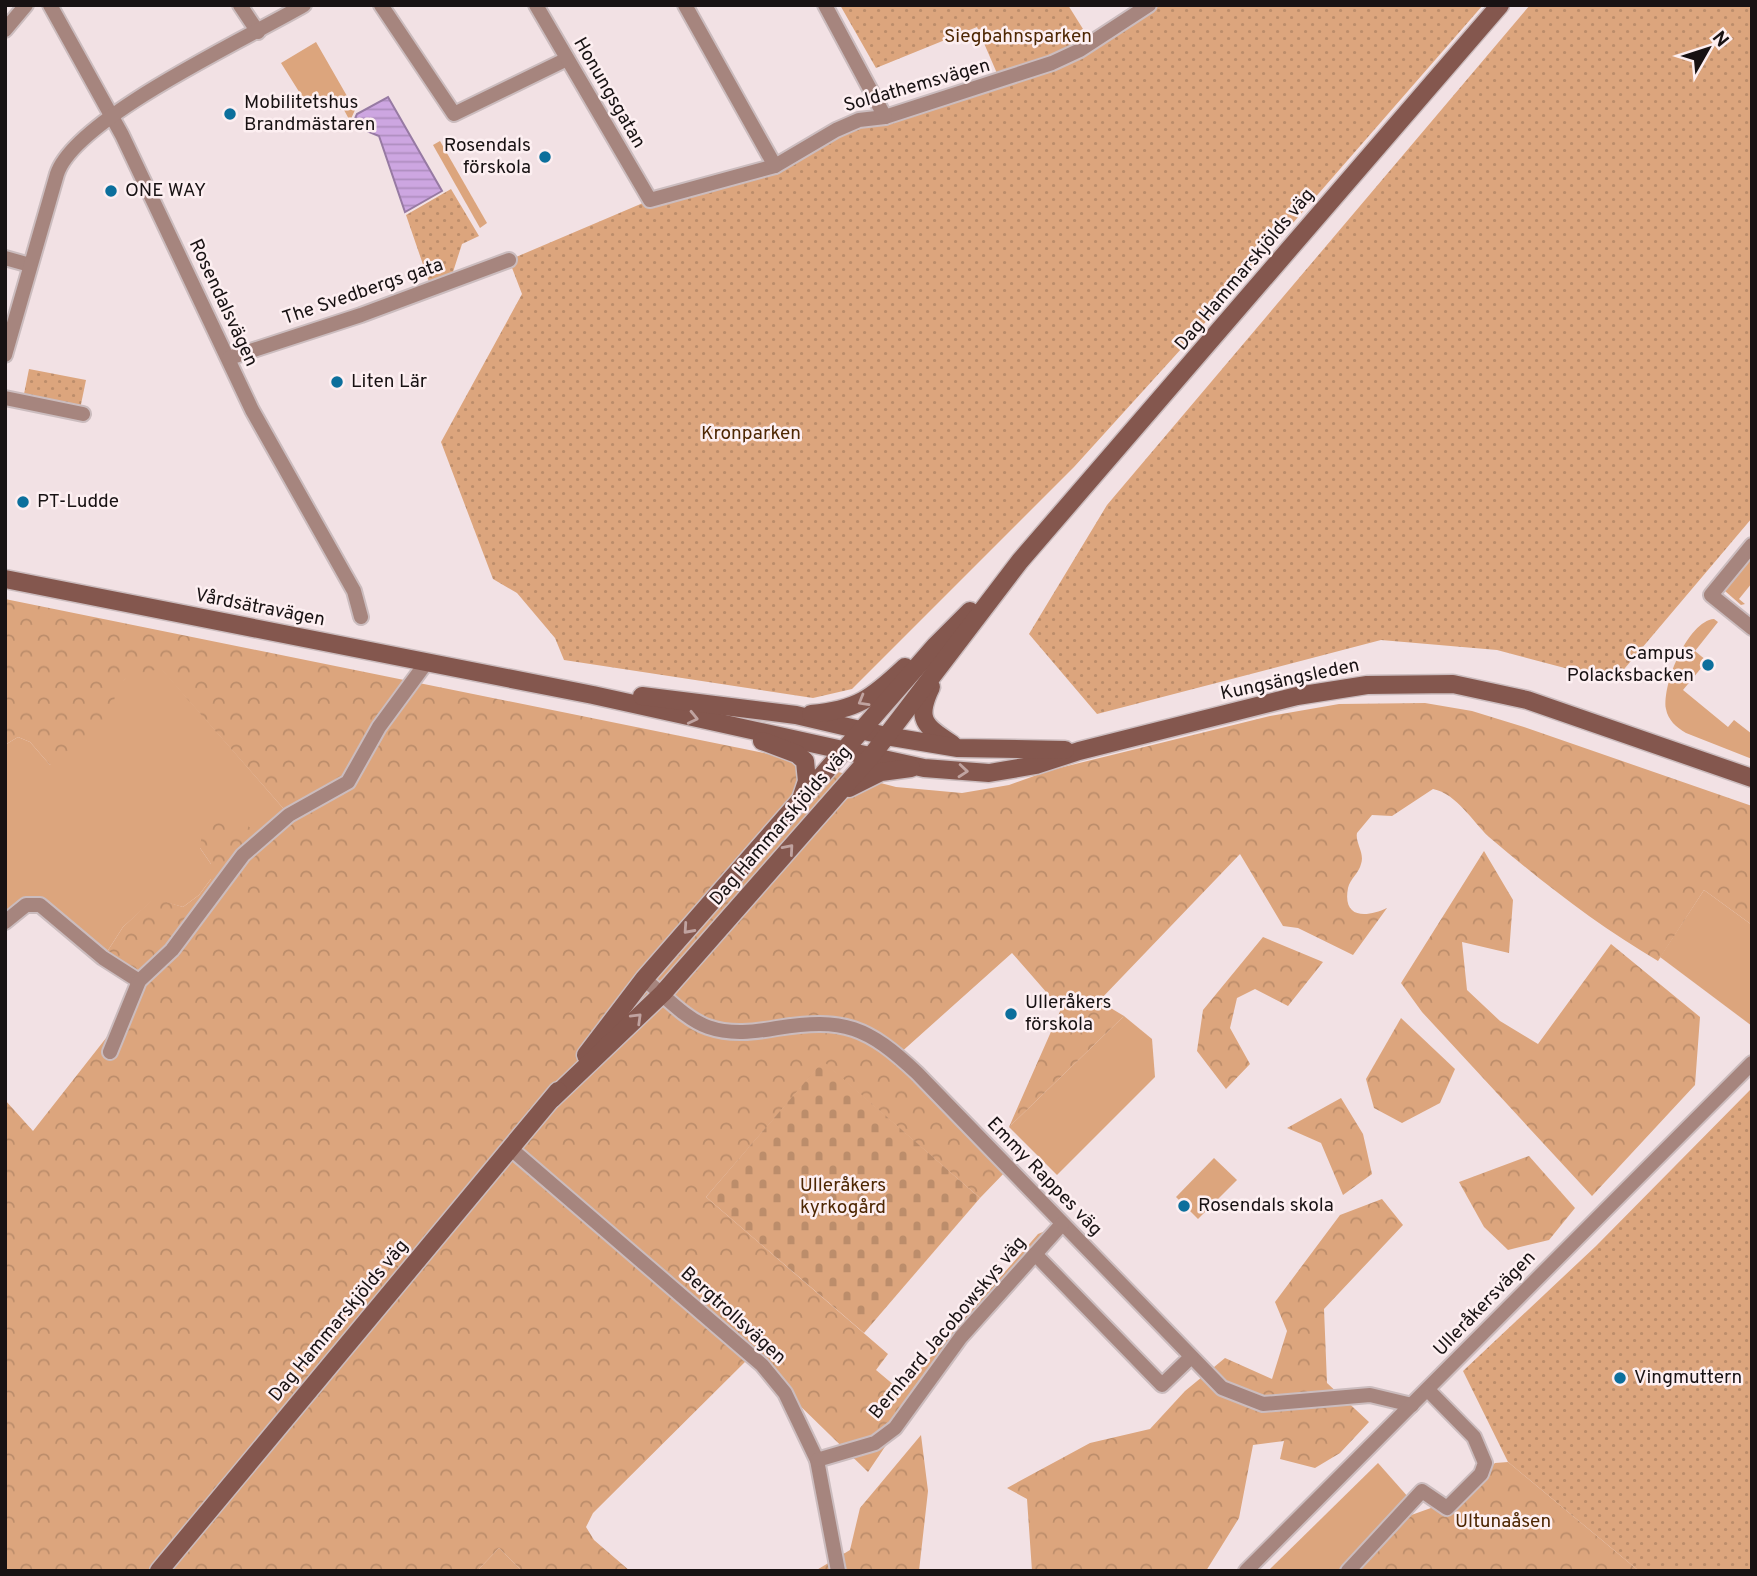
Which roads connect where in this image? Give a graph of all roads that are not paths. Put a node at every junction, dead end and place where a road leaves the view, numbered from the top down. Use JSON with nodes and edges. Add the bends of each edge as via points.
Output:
{"nodes":[{"id":1,"x":26,"y":5,"type":"edge"},
{"id":2,"x":50,"y":5,"type":"edge"},
{"id":3,"x":240,"y":5,"type":"edge"},
{"id":4,"x":304,"y":5,"type":"edge"},
{"id":5,"x":381,"y":5,"type":"edge"},
{"id":6,"x":536,"y":5,"type":"edge"},
{"id":7,"x":685,"y":5,"type":"edge"},
{"id":8,"x":825,"y":5,"type":"edge"},
{"id":9,"x":1149,"y":5,"type":"edge"},
{"id":10,"x":1500,"y":5,"type":"edge"},
{"id":11,"x":5,"y":30,"type":"edge"},
{"id":12,"x":258,"y":32,"type":"junction"},
{"id":13,"x":567,"y":59,"type":"junction"},
{"id":14,"x":111,"y":114,"type":"junction"},
{"id":15,"x":885,"y":117,"type":"junction"},
{"id":16,"x":775,"y":166,"type":"junction"},
{"id":17,"x":650,"y":200,"type":"joint"},
{"id":18,"x":5,"y":258,"type":"edge"},
{"id":19,"x":509,"y":260,"type":"dead end"},
{"id":20,"x":30,"y":265,"type":"junction"},
{"id":21,"x":5,"y":355,"type":"edge"},
{"id":22,"x":229,"y":358,"type":"junction"},
{"id":23,"x":5,"y":398,"type":"edge"},
{"id":24,"x":83,"y":414,"type":"dead end"},
{"id":25,"x":1752,"y":545,"type":"edge"},
{"id":26,"x":5,"y":579,"type":"edge"},
{"id":27,"x":361,"y":617,"type":"dead end"},
{"id":28,"x":1752,"y":628,"type":"edge"},
{"id":29,"x":941,"y":651,"type":"junction"},
{"id":30,"x":426,"y":663,"type":"junction"},
{"id":31,"x":507,"y":680,"type":"junction"},
{"id":32,"x":796,"y":715,"type":"junction"},
{"id":33,"x":741,"y":729,"type":"junction"},
{"id":34,"x":863,"y":730,"type":"junction"},
{"id":35,"x":886,"y":736,"type":"junction"},
{"id":36,"x":958,"y":748,"type":"junction"},
{"id":37,"x":846,"y":750,"type":"junction"},
{"id":38,"x":1079,"y":751,"type":"junction"},
{"id":39,"x":872,"y":755,"type":"junction"},
{"id":40,"x":924,"y":768,"type":"junction"},
{"id":41,"x":1752,"y":778,"type":"edge"},
{"id":42,"x":834,"y":798,"type":"junction"},
{"id":43,"x":799,"y":805,"type":"junction"},
{"id":44,"x":5,"y":922,"type":"edge"},
{"id":45,"x":644,"y":979,"type":"junction"},
{"id":46,"x":139,"y":981,"type":"junction"},
{"id":47,"x":663,"y":993,"type":"junction"},
{"id":48,"x":110,"y":1052,"type":"dead end"},
{"id":49,"x":1752,"y":1063,"type":"edge"},
{"id":50,"x":552,"y":1099,"type":"junction"},
{"id":51,"x":510,"y":1148,"type":"junction"},
{"id":52,"x":1062,"y":1224,"type":"junction"},
{"id":53,"x":1035,"y":1254,"type":"junction"},
{"id":54,"x":1191,"y":1357,"type":"junction"},
{"id":55,"x":1428,"y":1390,"type":"junction"},
{"id":56,"x":1412,"y":1405,"type":"junction"},
{"id":57,"x":817,"y":1460,"type":"junction"},
{"id":58,"x":159,"y":1571,"type":"edge"},
{"id":59,"x":838,"y":1571,"type":"edge"},
{"id":60,"x":1246,"y":1571,"type":"edge"},
{"id":61,"x":1348,"y":1571,"type":"edge"}],
"edges":[{"from":1,"to":11,"type":"street"},
{"from":2,"to":14,"type":"street","name":"Rosendalsvägen"},
{"from":3,"to":12,"type":"street"},
{"from":4,"to":12,"type":"street"},
{"from":5,"to":13,"type":"street","via":[[454,114]]},
{"from":6,"to":13,"type":"street","name":"Honungsgatan"},
{"from":7,"to":16,"type":"street"},
{"from":8,"to":15,"type":"street"},
{"from":9,"to":15,"type":"street","name":"Soldathemsvägen","via":[[1052,63]]},
{"from":10,"to":29,"type":"main road","name":"Dag Hammarskjölds väg"},
{"from":12,"to":14,"type":"street"},
{"from":13,"to":17,"type":"street","name":"Honungsgatan"},
{"from":14,"to":20,"type":"street","via":[[77,142],[60,166]]},
{"from":14,"to":22,"type":"street","name":"Rosendalsvägen"},
{"from":15,"to":16,"type":"street","name":"Soldathemsvägen","via":[[859,120],[836,130]]},
{"from":16,"to":17,"type":"street","name":"Soldathemsvägen"},
{"from":18,"to":20,"type":"street"},
{"from":19,"to":22,"type":"street","name":"The Svedbergs gata"},
{"from":20,"to":21,"type":"street"},
{"from":22,"to":27,"type":"street","name":"Rosendalsvägen","via":[[252,410],[354,591]]},
{"from":23,"to":24,"type":"street"},
{"from":25,"to":28,"type":"street","via":[[1711,595]]},
{"from":26,"to":30,"type":"main road","name":"Vårdsätravägen"},
{"from":29,"to":32,"type":"main road","one_way":true,"via":[[860,705]]},
{"from":29,"to":34,"type":"main road","name":"Dag Hammarskjölds väg"},
{"from":29,"to":35,"type":"main road","name":"Dag Hammarskjölds väg"},
{"from":29,"to":36,"type":"main road","via":[[922,715],[930,730]]},
{"from":30,"to":31,"type":"main road","name":"Vårdsätravägen"},
{"from":30,"to":46,"type":"street","via":[[379,727],[348,782],[289,815],[243,855],[172,950]]},
{"from":31,"to":32,"type":"main road","name":"Vårdsätravägen"},
{"from":31,"to":33,"type":"main road","name":"Vårdsätravägen","one_way":true},
{"from":32,"to":34,"type":"main road","name":"Vårdsätravägen"},
{"from":33,"to":37,"type":"main road","name":"Vårdsätravägen"},
{"from":33,"to":43,"type":"main road","via":[[805,761],[807,781]]},
{"from":34,"to":35,"type":"main road","name":"Kungsängsleden"},
{"from":34,"to":37,"type":"main road","name":"Dag Hammarskjölds väg"},
{"from":35,"to":36,"type":"main road","name":"Kungsängsleden"},
{"from":35,"to":39,"type":"main road","name":"Dag Hammarskjölds väg"},
{"from":36,"to":38,"type":"main road","name":"Kungsängsleden"},
{"from":37,"to":39,"type":"main road","name":"Kungsängsleden"},
{"from":37,"to":43,"type":"main road","name":"Dag Hammarskjölds väg"},
{"from":40,"to":38,"type":"main road","name":"Kungsängsleden","one_way":true,"via":[[989,773],[1037,765]]},
{"from":38,"to":41,"type":"main road","name":"Kungsängsleden","via":[[1332,690],[1453,684],[1527,699]]},
{"from":39,"to":40,"type":"main road","name":"Kungsängsleden"},
{"from":39,"to":42,"type":"main road","name":"Dag Hammarskjölds väg"},
{"from":40,"to":42,"type":"main road","via":[[881,772]]},
{"from":47,"to":42,"type":"main road","name":"Dag Hammarskjölds väg","one_way":true},
{"from":43,"to":45,"type":"main road","name":"Dag Hammarskjölds väg","one_way":true},
{"from":44,"to":46,"type":"street","via":[[26,905],[40,905],[103,958]]},
{"from":45,"to":47,"type":"street","name":"Emmy Rappes väg"},
{"from":45,"to":50,"type":"main road","name":"Dag Hammarskjölds väg"},
{"from":46,"to":48,"type":"street"},
{"from":50,"to":47,"type":"main road","name":"Dag Hammarskjölds väg","one_way":true},
{"from":47,"to":52,"type":"street","name":"Emmy Rappes väg","via":[[696,1021],[730,1032],[821,1023],[863,1031],[917,1073]]},
{"from":49,"to":55,"type":"street","name":"Ulleråkersvägen"},
{"from":50,"to":51,"type":"main road","name":"Dag Hammarskjölds väg"},
{"from":51,"to":57,"type":"street","name":"Bergtrollsvägen","via":[[762,1365],[785,1392]]},
{"from":51,"to":58,"type":"main road","name":"Dag Hammarskjölds väg"},
{"from":52,"to":53,"type":"street","name":"Bernhard Jacobowskys väg"},
{"from":52,"to":54,"type":"street","name":"Emmy Rappes väg"},
{"from":53,"to":54,"type":"street","via":[[1162,1385]]},
{"from":53,"to":57,"type":"street","name":"Bernhard Jacobowskys väg","via":[[961,1337],[895,1427],[875,1443]]},
{"from":54,"to":56,"type":"street","name":"Emmy Rappes väg","via":[[1222,1388],[1264,1404],[1370,1395]]},
{"from":55,"to":56,"type":"street","name":"Ulleråkersvägen"},
{"from":55,"to":61,"type":"street","via":[[1474,1437],[1485,1463],[1481,1474],[1447,1508],[1422,1491]]},
{"from":56,"to":60,"type":"street","name":"Ulleråkersvägen"},
{"from":57,"to":59,"type":"street","name":"Bergtrollsvägen"}]}
